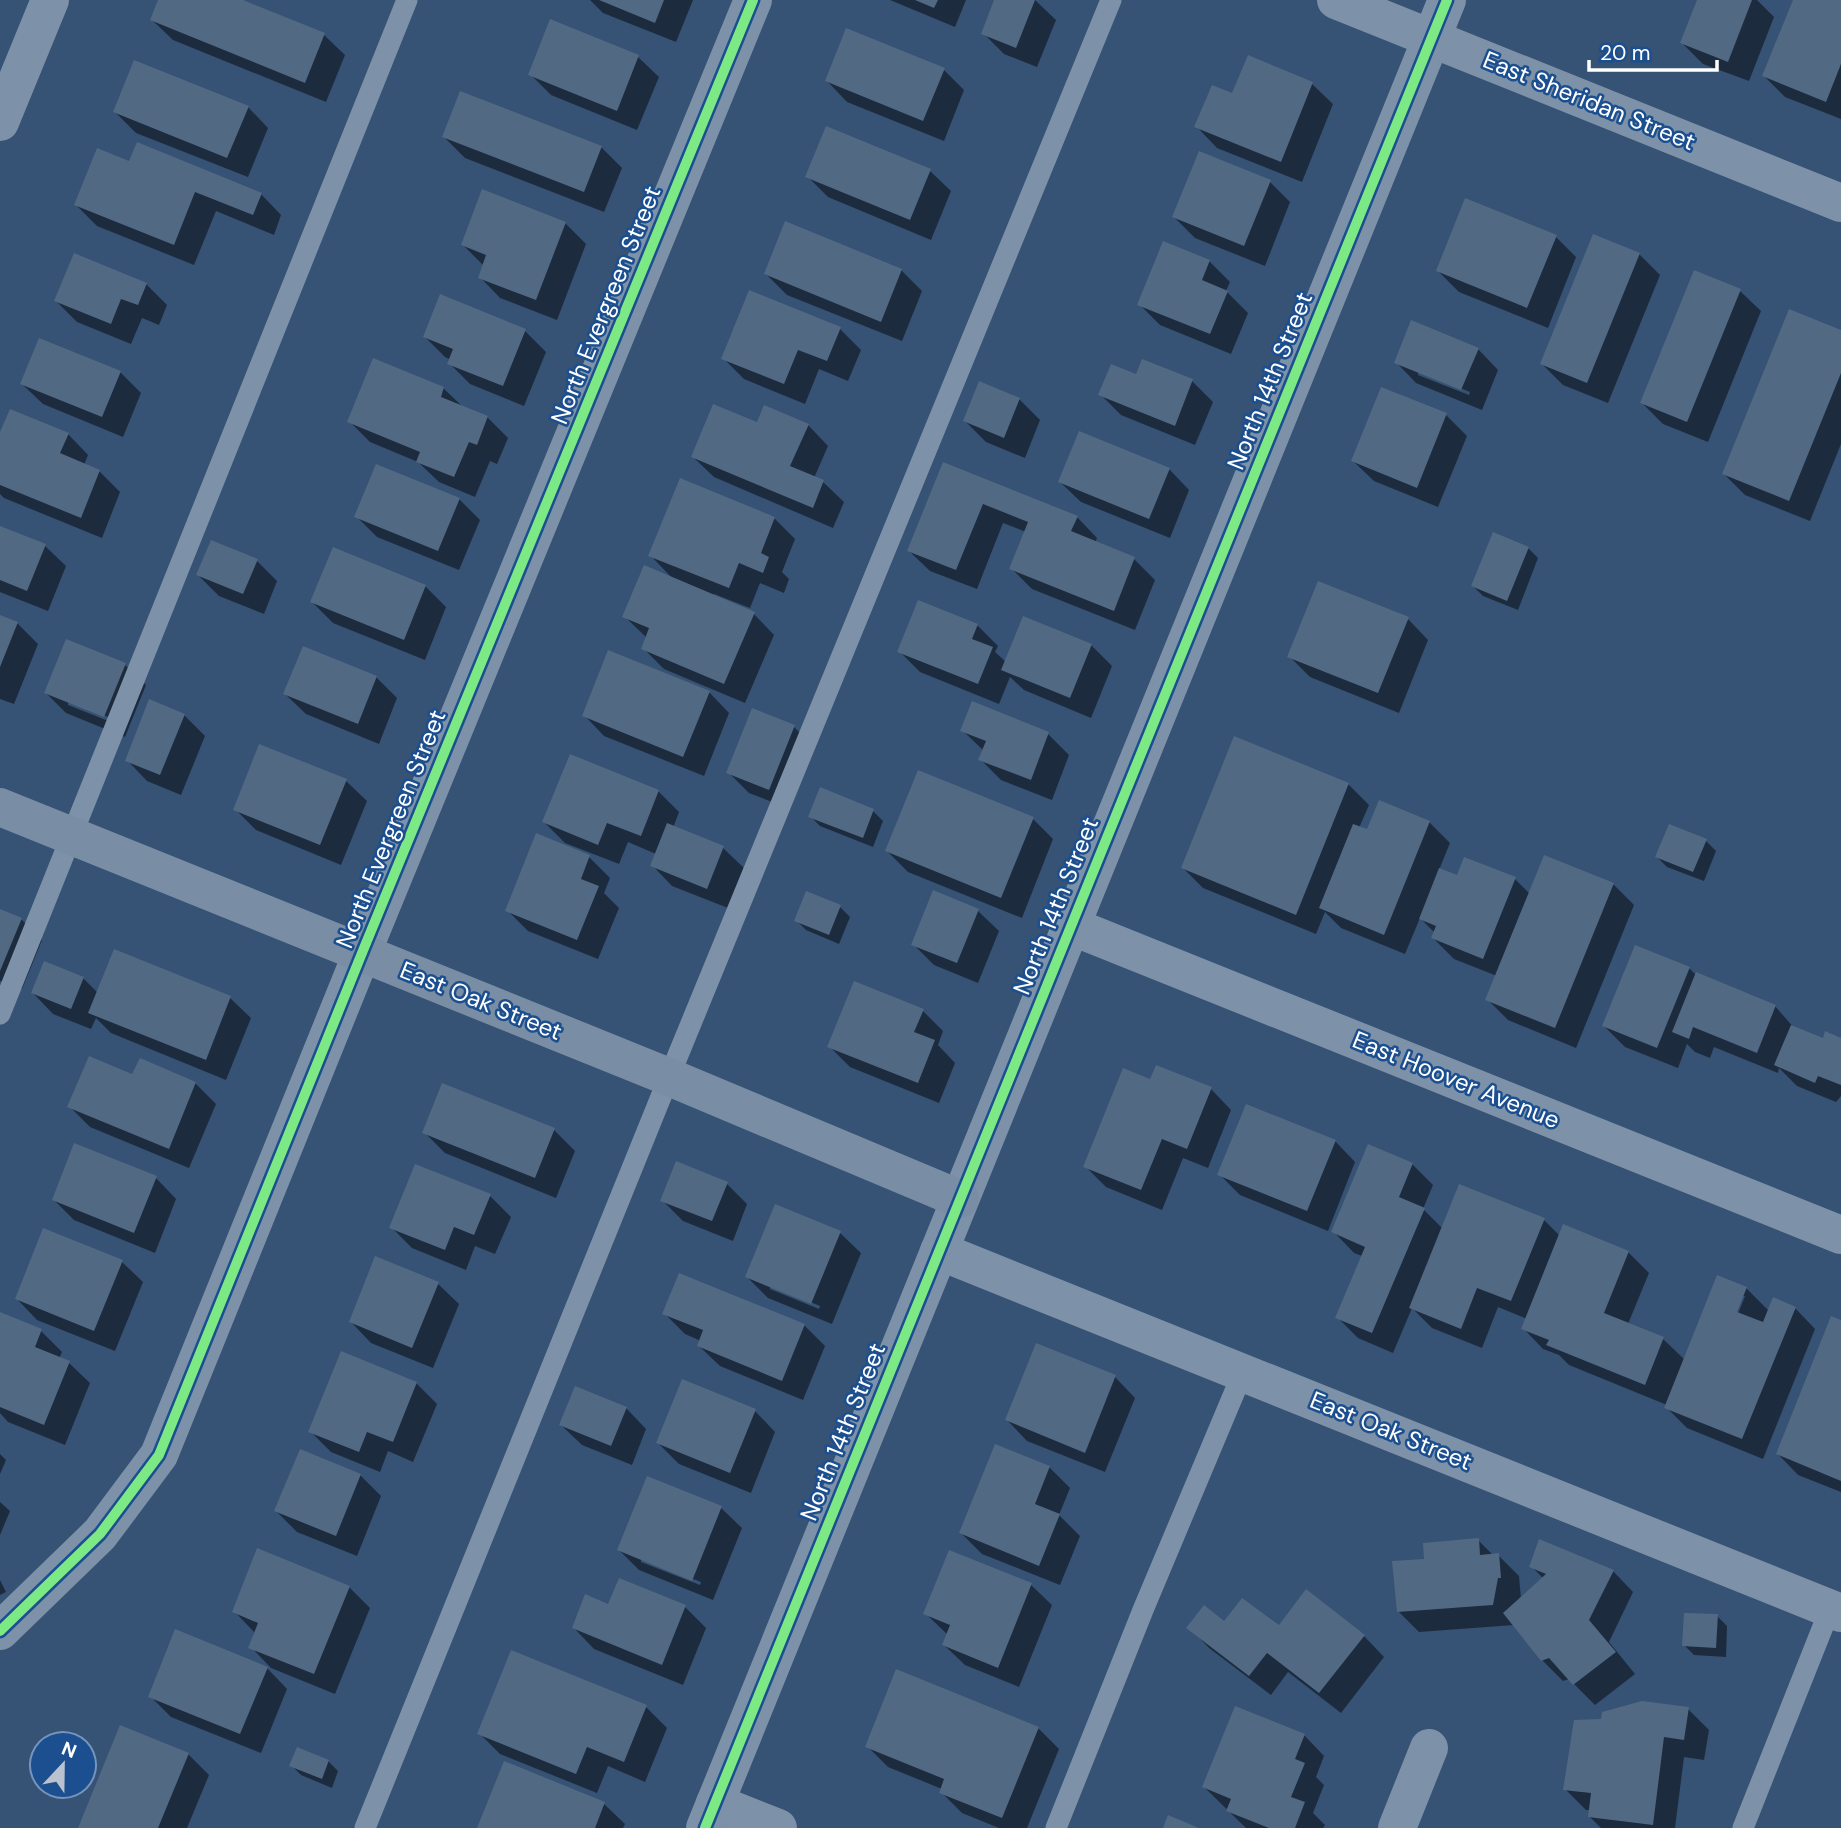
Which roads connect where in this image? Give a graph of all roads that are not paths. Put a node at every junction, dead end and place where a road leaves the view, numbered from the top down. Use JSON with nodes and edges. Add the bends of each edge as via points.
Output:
{"nodes":[{"id":1,"x":50,"y":0,"type":"edge"},
{"id":2,"x":407,"y":0,"type":"edge"},
{"id":3,"x":753,"y":0,"type":"edge"},
{"id":4,"x":1111,"y":0,"type":"edge"},
{"id":5,"x":1336,"y":0,"type":"edge"},
{"id":6,"x":1447,"y":0,"type":"edge"},
{"id":7,"x":1431,"y":38,"type":"junction"},
{"id":8,"x":0,"y":122,"type":"edge"},
{"id":9,"x":1841,"y":203,"type":"edge"},
{"id":10,"x":0,"y":807,"type":"edge"},
{"id":11,"x":72,"y":835,"type":"junction"},
{"id":12,"x":1071,"y":926,"type":"junction"},
{"id":13,"x":362,"y":953,"type":"junction"},
{"id":14,"x":0,"y":1014,"type":"edge"},
{"id":15,"x":669,"y":1077,"type":"junction"},
{"id":16,"x":960,"y":1199,"type":"junction"},
{"id":17,"x":1841,"y":1235,"type":"edge"},
{"id":18,"x":939,"y":1251,"type":"junction"},
{"id":19,"x":1243,"y":1372,"type":"junction"},
{"id":20,"x":1836,"y":1611,"type":"edge"},
{"id":21,"x":0,"y":1631,"type":"edge"},
{"id":22,"x":1429,"y":1748,"type":"dead end"},
{"id":23,"x":710,"y":1815,"type":"edge"},
{"id":24,"x":365,"y":1828,"type":"edge"},
{"id":25,"x":778,"y":1828,"type":"edge"},
{"id":26,"x":1056,"y":1828,"type":"edge"},
{"id":27,"x":1397,"y":1828,"type":"edge"},
{"id":28,"x":1743,"y":1828,"type":"edge"}],
"edges":[{"from":1,"to":8,"type":"street"},
{"from":2,"to":11,"type":"lane"},
{"from":3,"to":13,"type":"street","name":"North Evergreen Street"},
{"from":4,"to":15,"type":"lane"},
{"from":5,"to":7,"type":"street","name":"East Sheridan Street"},
{"from":6,"to":7,"type":"street","name":"North 14th Street"},
{"from":7,"to":9,"type":"street","name":"East Sheridan Street"},
{"from":7,"to":12,"type":"street","name":"North 14th Street"},
{"from":10,"to":11,"type":"street","name":"East Oak Street"},
{"from":11,"to":13,"type":"street","name":"East Oak Street"},
{"from":11,"to":14,"type":"lane"},
{"from":12,"to":16,"type":"street","name":"North 14th Street"},
{"from":12,"to":17,"type":"street","name":"East Hoover Avenue"},
{"from":13,"to":15,"type":"street","name":"East Oak Street"},
{"from":13,"to":21,"type":"street","name":"North Evergreen Street","via":[[159,1455],[100,1534]]},
{"from":15,"to":16,"type":"street","name":"East Oak Street"},
{"from":15,"to":24,"type":"lane"},
{"from":16,"to":18,"type":"street","name":"North 14th Street"},
{"from":18,"to":19,"type":"street","name":"East Oak Street"},
{"from":18,"to":23,"type":"street","name":"North 14th Street"},
{"from":19,"to":20,"type":"street","name":"East Oak Street"},
{"from":19,"to":26,"type":"lane"},
{"from":20,"to":28,"type":"lane"},
{"from":22,"to":27,"type":"street"},
{"from":23,"to":25,"type":"street"}]}
